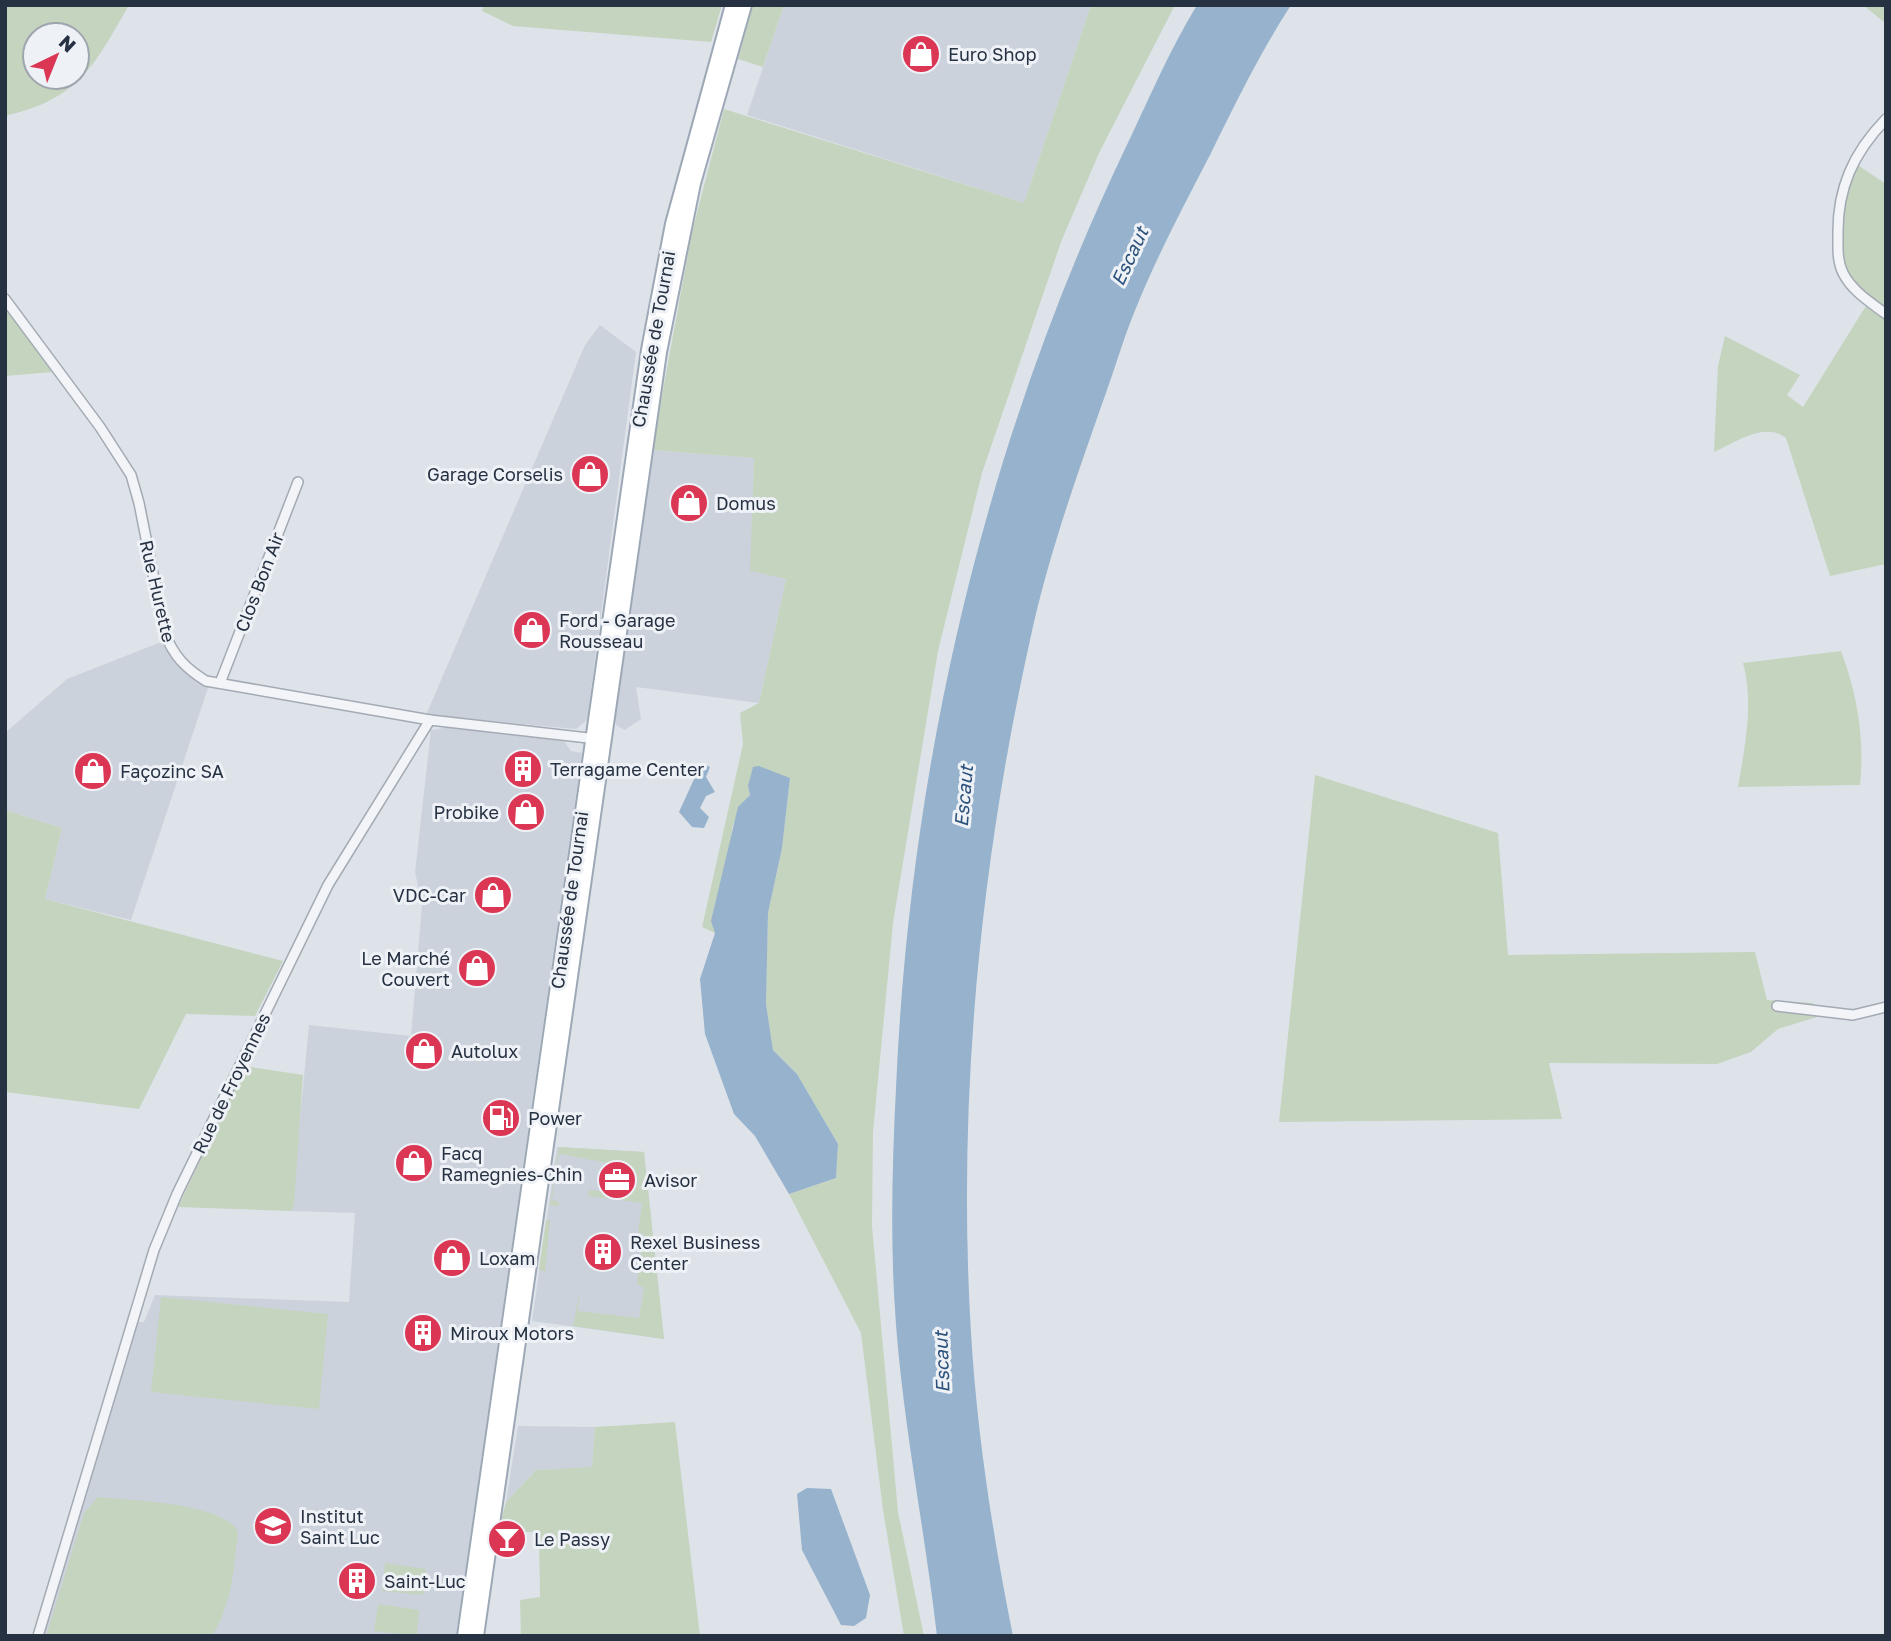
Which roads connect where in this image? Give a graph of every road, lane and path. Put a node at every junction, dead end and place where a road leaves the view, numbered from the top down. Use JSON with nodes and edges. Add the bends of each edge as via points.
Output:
{"nodes":[{"id":1,"x":733,"y":5,"type":"edge"},
{"id":2,"x":744,"y":5,"type":"edge"},
{"id":3,"x":1886,"y":119,"type":"edge"},
{"id":4,"x":5,"y":299,"type":"edge"},
{"id":5,"x":1886,"y":314,"type":"edge"},
{"id":6,"x":298,"y":482,"type":"dead end"},
{"id":7,"x":220,"y":683,"type":"junction"},
{"id":8,"x":430,"y":720,"type":"junction"},
{"id":9,"x":597,"y":739,"type":"junction"},
{"id":10,"x":1777,"y":1006,"type":"dead end"},
{"id":11,"x":1886,"y":1007,"type":"edge"},
{"id":12,"x":38,"y":1636,"type":"edge"},
{"id":13,"x":465,"y":1636,"type":"edge"},
{"id":14,"x":476,"y":1636,"type":"edge"}],
"edges":[{"from":1,"to":9,"type":"main road","name":"Chaussée de Tournai","via":[[684,180],[660,288]]},
{"from":2,"to":9,"type":"main road","name":"Chaussée de Tournai","via":[[693,183],[670,290]]},
{"from":3,"to":5,"type":"street","via":[[1862,146],[1847,174],[1838,230],[1839,264],[1844,275]]},
{"from":4,"to":7,"type":"street","name":"Rue Hurette","via":[[131,475],[172,652],[186,669]]},
{"from":6,"to":7,"type":"street","name":"Clos Bon Air"},
{"from":7,"to":8,"type":"street","name":"Rue Hurette"},
{"from":8,"to":9,"type":"street"},
{"from":8,"to":12,"type":"street","name":"Rue de Froyennes","via":[[328,885],[177,1194],[154,1250]]},
{"from":9,"to":13,"type":"main road","name":"Chaussée de Tournai"},
{"from":9,"to":14,"type":"main road","name":"Chaussée de Tournai"},
{"from":10,"to":11,"type":"street","via":[[1853,1014]]}]}
